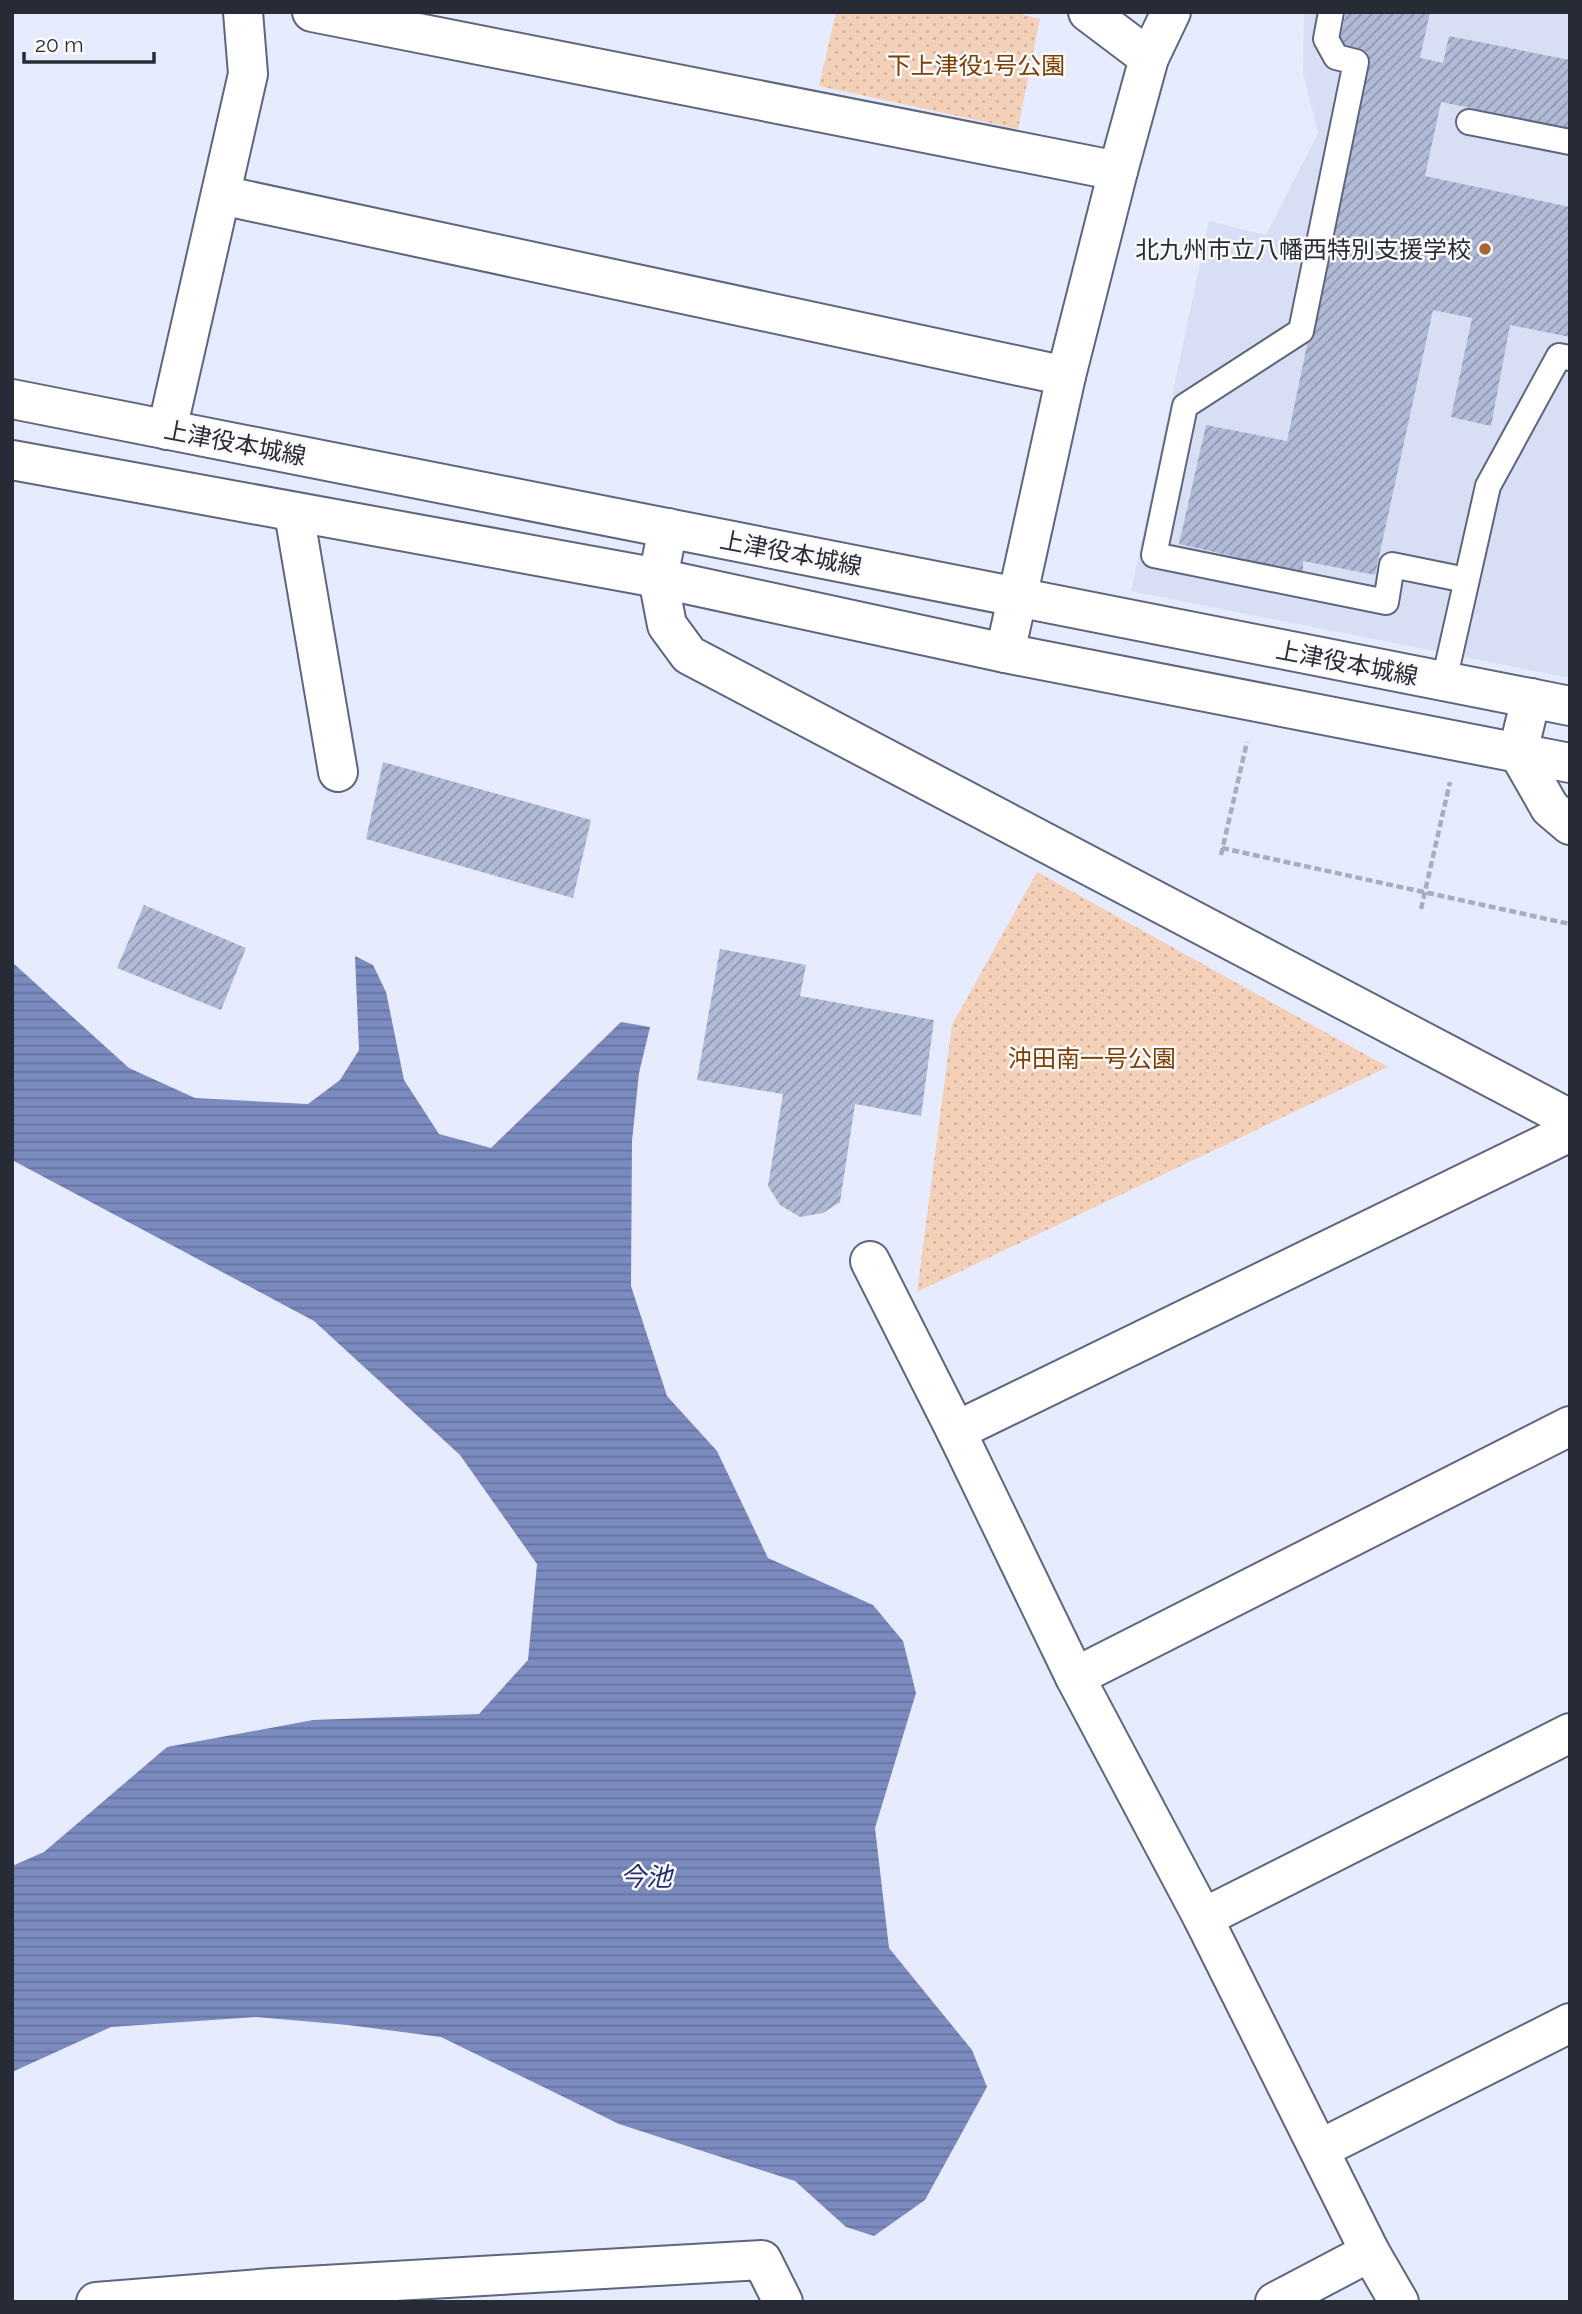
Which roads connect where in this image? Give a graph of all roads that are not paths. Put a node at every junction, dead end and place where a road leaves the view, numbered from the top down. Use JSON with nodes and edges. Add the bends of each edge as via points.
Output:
{"nodes":[{"id":1,"x":243,"y":12,"type":"edge"},
{"id":2,"x":312,"y":12,"type":"edge"},
{"id":3,"x":1088,"y":12,"type":"edge"},
{"id":4,"x":1171,"y":12,"type":"edge"},
{"id":5,"x":1331,"y":12,"type":"edge"},
{"id":6,"x":1149,"y":58,"type":"junction"},
{"id":7,"x":1469,"y":122,"type":"dead end"},
{"id":8,"x":1570,"y":142,"type":"edge"},
{"id":9,"x":1118,"y":171,"type":"junction"},
{"id":10,"x":221,"y":195,"type":"junction"},
{"id":11,"x":1570,"y":358,"type":"edge"},
{"id":12,"x":1066,"y":376,"type":"junction"},
{"id":13,"x":12,"y":399,"type":"edge"},
{"id":14,"x":167,"y":430,"type":"junction"},
{"id":15,"x":12,"y":460,"type":"edge"},
{"id":16,"x":293,"y":513,"type":"junction"},
{"id":17,"x":668,"y":528,"type":"junction"},
{"id":18,"x":658,"y":578,"type":"junction"},
{"id":19,"x":1466,"y":580,"type":"junction"},
{"id":20,"x":1017,"y":598,"type":"junction"},
{"id":21,"x":1005,"y":653,"type":"junction"},
{"id":22,"x":1444,"y":681,"type":"junction"},
{"id":23,"x":1531,"y":698,"type":"junction"},
{"id":24,"x":1570,"y":706,"type":"edge"},
{"id":25,"x":1518,"y":752,"type":"junction"},
{"id":26,"x":1570,"y":762,"type":"edge"},
{"id":27,"x":338,"y":772,"type":"dead end"},
{"id":28,"x":1570,"y":825,"type":"edge"},
{"id":29,"x":1570,"y":1119,"type":"edge"},
{"id":30,"x":1570,"y":1132,"type":"edge"},
{"id":31,"x":870,"y":1261,"type":"dead end"},
{"id":32,"x":1570,"y":1426,"type":"edge"},
{"id":33,"x":956,"y":1431,"type":"junction"},
{"id":34,"x":1074,"y":1677,"type":"junction"},
{"id":35,"x":1570,"y":1733,"type":"edge"},
{"id":36,"x":1203,"y":1918,"type":"junction"},
{"id":37,"x":1570,"y":2023,"type":"edge"},
{"id":38,"x":1320,"y":2149,"type":"junction"},
{"id":39,"x":1370,"y":2252,"type":"junction"},
{"id":40,"x":275,"y":2295,"type":"edge"},
{"id":41,"x":96,"y":2302,"type":"edge"},
{"id":42,"x":783,"y":2302,"type":"edge"},
{"id":43,"x":1275,"y":2302,"type":"edge"},
{"id":44,"x":1399,"y":2302,"type":"edge"}],
"edges":[{"from":1,"to":10,"type":"street","via":[[248,74]]},
{"from":2,"to":9,"type":"street"},
{"from":3,"to":6,"type":"street"},
{"from":4,"to":6,"type":"street"},
{"from":5,"to":19,"type":"lane","via":[[1326,39],[1336,57],[1356,62],[1301,331],[1185,406],[1154,555],[1386,602],[1392,565]]},
{"from":6,"to":9,"type":"street"},
{"from":7,"to":8,"type":"lane"},
{"from":9,"to":12,"type":"street"},
{"from":10,"to":12,"type":"street"},
{"from":10,"to":14,"type":"street"},
{"from":11,"to":19,"type":"lane","via":[[1559,356],[1488,486]]},
{"from":12,"to":20,"type":"street"},
{"from":13,"to":14,"type":"street","name":"上津役本城線"},
{"from":14,"to":17,"type":"street","name":"上津役本城線"},
{"from":15,"to":16,"type":"street","name":"上津役本城線"},
{"from":16,"to":18,"type":"street","name":"上津役本城線"},
{"from":16,"to":27,"type":"street"},
{"from":17,"to":18,"type":"street"},
{"from":17,"to":20,"type":"street","name":"上津役本城線"},
{"from":18,"to":21,"type":"street","name":"上津役本城線"},
{"from":18,"to":29,"type":"street","via":[[667,625],[689,655]]},
{"from":19,"to":22,"type":"lane"},
{"from":20,"to":21,"type":"street"},
{"from":20,"to":22,"type":"street","name":"上津役本城線"},
{"from":21,"to":25,"type":"street","name":"上津役本城線"},
{"from":22,"to":23,"type":"street","name":"上津役本城線"},
{"from":23,"to":24,"type":"street","name":"上津役本城線"},
{"from":23,"to":25,"type":"street"},
{"from":25,"to":26,"type":"street","name":"上津役本城線"},
{"from":25,"to":28,"type":"street","via":[[1550,808]]},
{"from":30,"to":33,"type":"street"},
{"from":31,"to":33,"type":"street"},
{"from":32,"to":34,"type":"street"},
{"from":33,"to":34,"type":"street"},
{"from":34,"to":36,"type":"street"},
{"from":35,"to":36,"type":"street"},
{"from":36,"to":38,"type":"street"},
{"from":37,"to":38,"type":"street"},
{"from":38,"to":39,"type":"street"},
{"from":39,"to":43,"type":"street"},
{"from":39,"to":44,"type":"street"},
{"from":40,"to":41,"type":"street"},
{"from":40,"to":42,"type":"street","via":[[762,2260]]}]}
